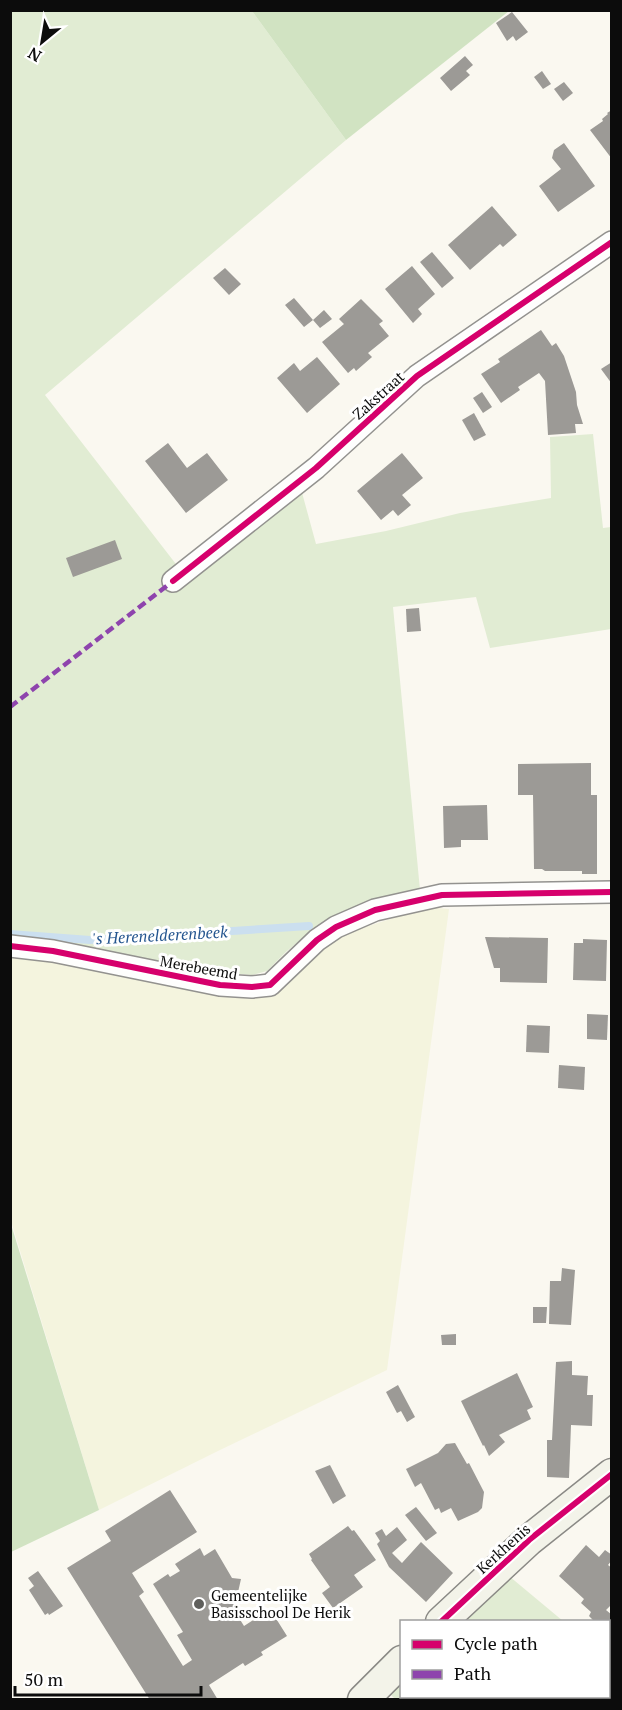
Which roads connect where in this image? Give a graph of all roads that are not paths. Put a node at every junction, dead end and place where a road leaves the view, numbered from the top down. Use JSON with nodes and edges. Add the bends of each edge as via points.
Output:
{"nodes":[{"id":1,"x":612,"y":242,"type":"edge"},
{"id":2,"x":173,"y":581,"type":"dead end"},
{"id":3,"x":612,"y":892,"type":"edge"},
{"id":4,"x":10,"y":946,"type":"edge"},
{"id":5,"x":612,"y":1474,"type":"edge"},
{"id":6,"x":443,"y":1620,"type":"edge"},
{"id":7,"x":400,"y":1663,"type":"edge"},
{"id":8,"x":363,"y":1700,"type":"edge"}],
"edges":[{"from":1,"to":2,"type":"street","name":"Zakstraat","via":[[417,376],[316,468]]},
{"from":3,"to":4,"type":"street","name":"Merebeemd","via":[[442,895],[375,910],[317,940],[270,985],[252,987],[220,985]]},
{"from":5,"to":6,"type":"street","name":"Kerkhenis","via":[[529,1540]]},
{"from":7,"to":8,"type":"street"}]}
